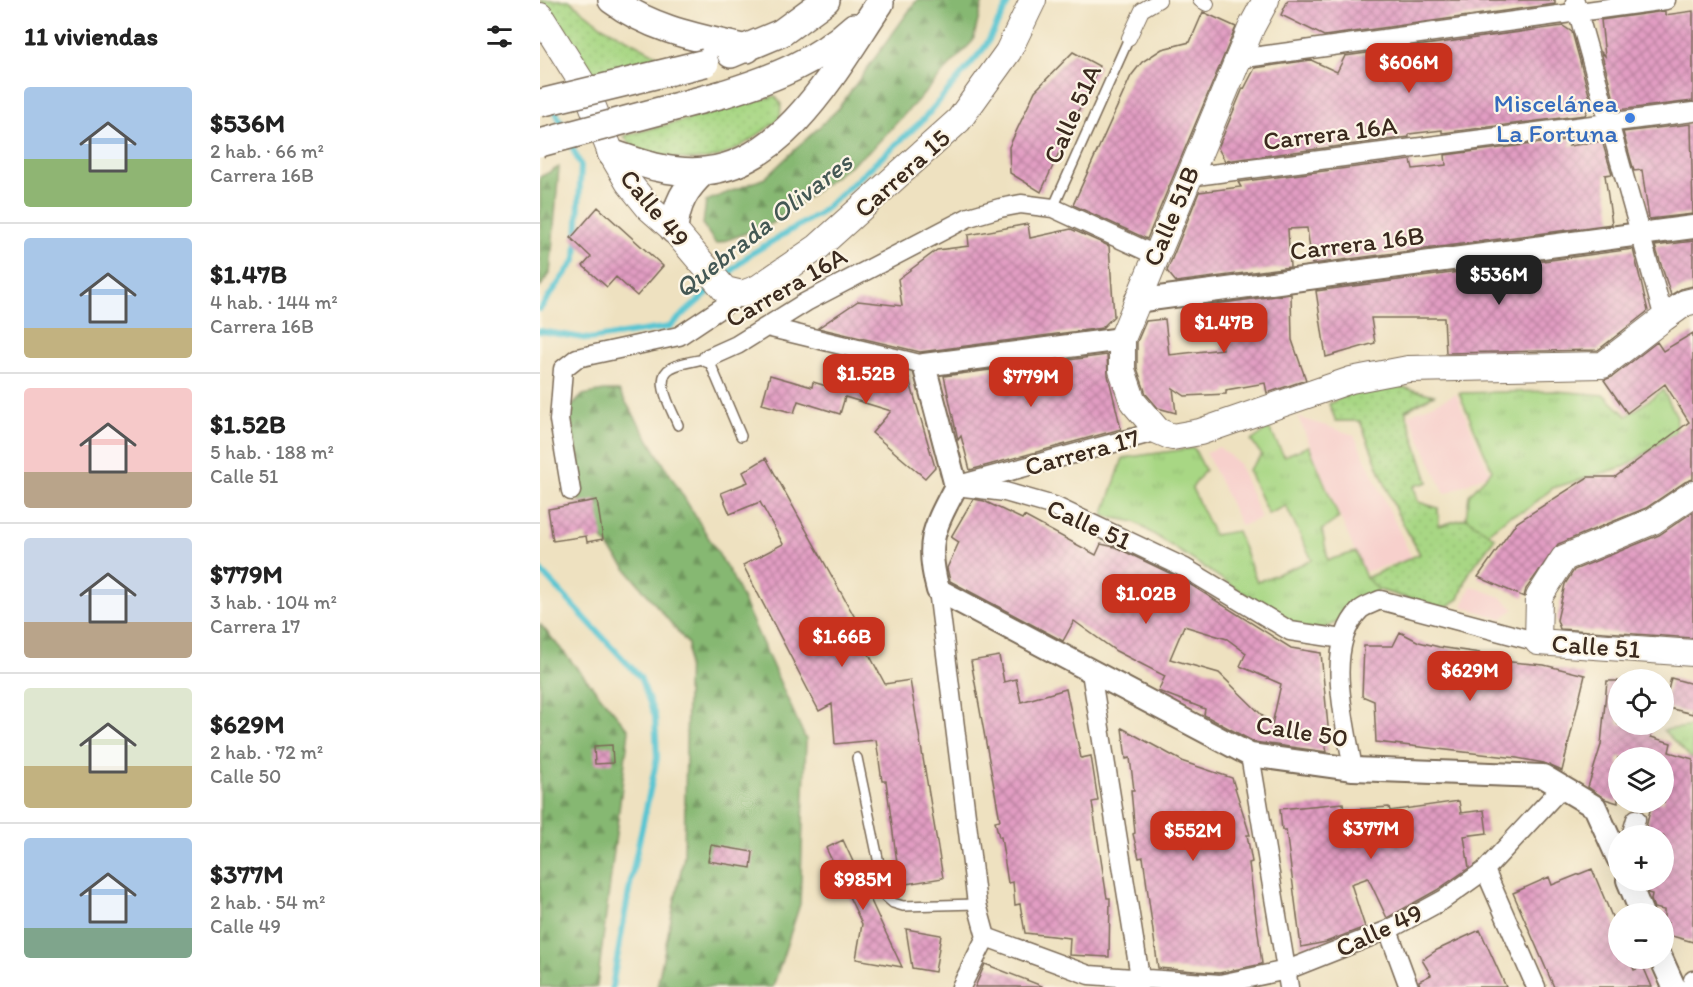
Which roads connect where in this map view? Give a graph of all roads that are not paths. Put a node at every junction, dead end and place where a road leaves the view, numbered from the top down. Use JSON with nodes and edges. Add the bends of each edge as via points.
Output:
{"nodes":[{"id":1,"x":612,"y":0,"type":"edge"},
{"id":2,"x":826,"y":0,"type":"edge"},
{"id":3,"x":1034,"y":0,"type":"edge"},
{"id":4,"x":1159,"y":0,"type":"edge"},
{"id":5,"x":1266,"y":0,"type":"edge"},
{"id":6,"x":1666,"y":0,"type":"edge"},
{"id":7,"x":881,"y":1,"type":"edge"},
{"id":8,"x":1576,"y":5,"type":"edge"},
{"id":9,"x":540,"y":16,"type":"edge"},
{"id":10,"x":1129,"y":38,"type":"joint"},
{"id":11,"x":747,"y":49,"type":"junction"},
{"id":12,"x":1238,"y":58,"type":"junction"},
{"id":13,"x":779,"y":76,"type":"junction"},
{"id":14,"x":540,"y":103,"type":"edge"},
{"id":15,"x":1693,"y":112,"type":"edge"},
{"id":16,"x":796,"y":123,"type":"junction"},
{"id":17,"x":1610,"y":123,"type":"junction"},
{"id":18,"x":540,"y":143,"type":"edge"},
{"id":19,"x":611,"y":153,"type":"junction"},
{"id":20,"x":704,"y":171,"type":"junction"},
{"id":21,"x":1188,"y":177,"type":"junction"},
{"id":22,"x":1053,"y":208,"type":"junction"},
{"id":23,"x":1693,"y":227,"type":"edge"},
{"id":24,"x":674,"y":230,"type":"junction"},
{"id":25,"x":1639,"y":235,"type":"junction"},
{"id":26,"x":1155,"y":255,"type":"junction"},
{"id":27,"x":733,"y":292,"type":"junction"},
{"id":28,"x":1136,"y":301,"type":"junction"},
{"id":29,"x":1693,"y":301,"type":"edge"},
{"id":30,"x":1664,"y":318,"type":"junction"},
{"id":31,"x":767,"y":327,"type":"junction"},
{"id":32,"x":1122,"y":339,"type":"junction"},
{"id":33,"x":708,"y":358,"type":"junction"},
{"id":34,"x":924,"y":365,"type":"junction"},
{"id":35,"x":678,"y":425,"type":"dead end"},
{"id":36,"x":1158,"y":430,"type":"junction"},
{"id":37,"x":741,"y":436,"type":"dead end"},
{"id":38,"x":956,"y":486,"type":"junction"},
{"id":39,"x":571,"y":491,"type":"dead end"},
{"id":40,"x":1693,"y":494,"type":"edge"},
{"id":41,"x":938,"y":590,"type":"junction"},
{"id":42,"x":1343,"y":639,"type":"junction"},
{"id":43,"x":1538,"y":642,"type":"junction"},
{"id":44,"x":1693,"y":653,"type":"edge"},
{"id":45,"x":1091,"y":672,"type":"junction"},
{"id":46,"x":1250,"y":755,"type":"junction"},
{"id":47,"x":857,"y":758,"type":"dead end"},
{"id":48,"x":1353,"y":769,"type":"junction"},
{"id":49,"x":1563,"y":786,"type":"junction"},
{"id":50,"x":1608,"y":836,"type":"edge"},
{"id":51,"x":1485,"y":870,"type":"junction"},
{"id":52,"x":977,"y":904,"type":"junction"},
{"id":53,"x":1388,"y":930,"type":"junction"},
{"id":54,"x":986,"y":937,"type":"junction"},
{"id":55,"x":1667,"y":969,"type":"edge"},
{"id":56,"x":1288,"y":979,"type":"edge"},
{"id":57,"x":1693,"y":980,"type":"edge"},
{"id":58,"x":1139,"y":982,"type":"edge"},
{"id":59,"x":1219,"y":986,"type":"edge"},
{"id":60,"x":961,"y":987,"type":"edge"},
{"id":61,"x":1409,"y":987,"type":"edge"},
{"id":62,"x":1536,"y":987,"type":"edge"},
{"id":63,"x":1674,"y":987,"type":"edge"},
{"id":64,"x":1691,"y":987,"type":"edge"}],
"edges":[{"from":1,"to":11,"type":"main road","via":[[666,30]]},
{"from":2,"to":11,"type":"main road","via":[[781,33]]},
{"from":3,"to":27,"type":"main road","name":"Carrera 15","via":[[1008,52],[959,120],[818,247],[758,288]]},
{"from":4,"to":10,"type":"street","via":[[1142,10]]},
{"from":5,"to":12,"type":"main road","name":"Calle 51B"},
{"from":6,"to":8,"type":"street"},
{"from":7,"to":13,"type":"main road","via":[[817,56]]},
{"from":7,"to":16,"type":"main road"},
{"from":8,"to":12,"type":"street"},
{"from":8,"to":17,"type":"street"},
{"from":9,"to":19,"type":"main road","name":"Calle 49","via":[[586,89]]},
{"from":10,"to":22,"type":"lane","name":"Calle 51A"},
{"from":11,"to":14,"type":"main road","bridge":true},
{"from":12,"to":21,"type":"main road","name":"Calle 51B"},
{"from":13,"to":16,"type":"main road","via":[[795,85],[801,96],[802,110]]},
{"from":13,"to":18,"type":"main road","bridge":true},
{"from":15,"to":17,"type":"street","name":"Carrera 16A"},
{"from":16,"to":20,"type":"main road","via":[[763,150],[730,165]]},
{"from":17,"to":21,"type":"street","name":"Carrera 16A"},
{"from":17,"to":25,"type":"street"},
{"from":19,"to":20,"type":"main road","via":[[657,167]]},
{"from":19,"to":24,"type":"main road","name":"Calle 49","via":[[628,182]]},
{"from":20,"to":24,"type":"main road","via":[[681,197]]},
{"from":21,"to":26,"type":"main road","name":"Calle 51B"},
{"from":22,"to":26,"type":"street","name":"Carrera 16A"},
{"from":22,"to":31,"type":"street","name":"Carrera 16A","via":[[1021,204],[969,217],[806,302]]},
{"from":23,"to":25,"type":"street","name":"Carrera 16B"},
{"from":24,"to":27,"type":"main road","name":"Calle 49","via":[[703,265]]},
{"from":25,"to":28,"type":"street","name":"Carrera 16B"},
{"from":25,"to":30,"type":"street"},
{"from":26,"to":28,"type":"main road","name":"Calle 51B"},
{"from":27,"to":39,"type":"street","name":"Carrera 16A","via":[[679,336],[577,358],[563,369],[559,420]]},
{"from":28,"to":32,"type":"main road","name":"Calle 51B"},
{"from":29,"to":30,"type":"main road","name":"Carrera 17"},
{"from":30,"to":36,"type":"main road","name":"Carrera 17","via":[[1603,365],[1408,369],[1351,380],[1200,432],[1173,437]]},
{"from":31,"to":33,"type":"street","name":"Carrera 16A"},
{"from":31,"to":34,"type":"street"},
{"from":32,"to":34,"type":"street"},
{"from":32,"to":36,"type":"main road","name":"Calle 51B","via":[[1120,354],[1126,386],[1133,402]]},
{"from":33,"to":35,"type":"lane","via":[[670,368],[664,374],[663,387]]},
{"from":33,"to":37,"type":"lane"},
{"from":34,"to":38,"type":"street"},
{"from":36,"to":38,"type":"street","name":"Carrera 17"},
{"from":38,"to":41,"type":"street","via":[[933,530],[931,564]]},
{"from":38,"to":42,"type":"street","name":"Calle 51","via":[[1005,492],[1054,506],[1185,568],[1290,631]]},
{"from":40,"to":43,"type":"main road","via":[[1653,521],[1564,558],[1539,597]]},
{"from":41,"to":45,"type":"street","name":"Calle 50"},
{"from":41,"to":52,"type":"street"},
{"from":42,"to":43,"type":"street","name":"Calle 51","via":[[1360,610],[1380,600]]},
{"from":42,"to":48,"type":"street","name":"Calle 51","via":[[1339,679]]},
{"from":43,"to":44,"type":"main road","name":"Calle 51"},
{"from":45,"to":46,"type":"street","name":"Calle 50"},
{"from":45,"to":58,"type":"street"},
{"from":46,"to":48,"type":"street","name":"Calle 50"},
{"from":46,"to":56,"type":"street"},
{"from":47,"to":52,"type":"lane","via":[[886,897],[903,906]]},
{"from":48,"to":49,"type":"street","name":"Calle 50","via":[[1543,776]]},
{"from":49,"to":50,"type":"street","name":"Calle 50","via":[[1595,807]]},
{"from":49,"to":51,"type":"street","name":"Calle 49"},
{"from":51,"to":53,"type":"street","name":"Calle 49","via":[[1443,900]]},
{"from":51,"to":62,"type":"street"},
{"from":52,"to":54,"type":"street"},
{"from":53,"to":56,"type":"street","name":"Calle 49"},
{"from":53,"to":61,"type":"street"},
{"from":54,"to":58,"type":"street","name":"Calle 49","via":[[1089,975]]},
{"from":54,"to":60,"type":"street"},
{"from":55,"to":63,"type":"street"},
{"from":56,"to":59,"type":"street","name":"Calle 49"},
{"from":57,"to":64,"type":"street"},
{"from":58,"to":59,"type":"street","name":"Calle 49"}]}
